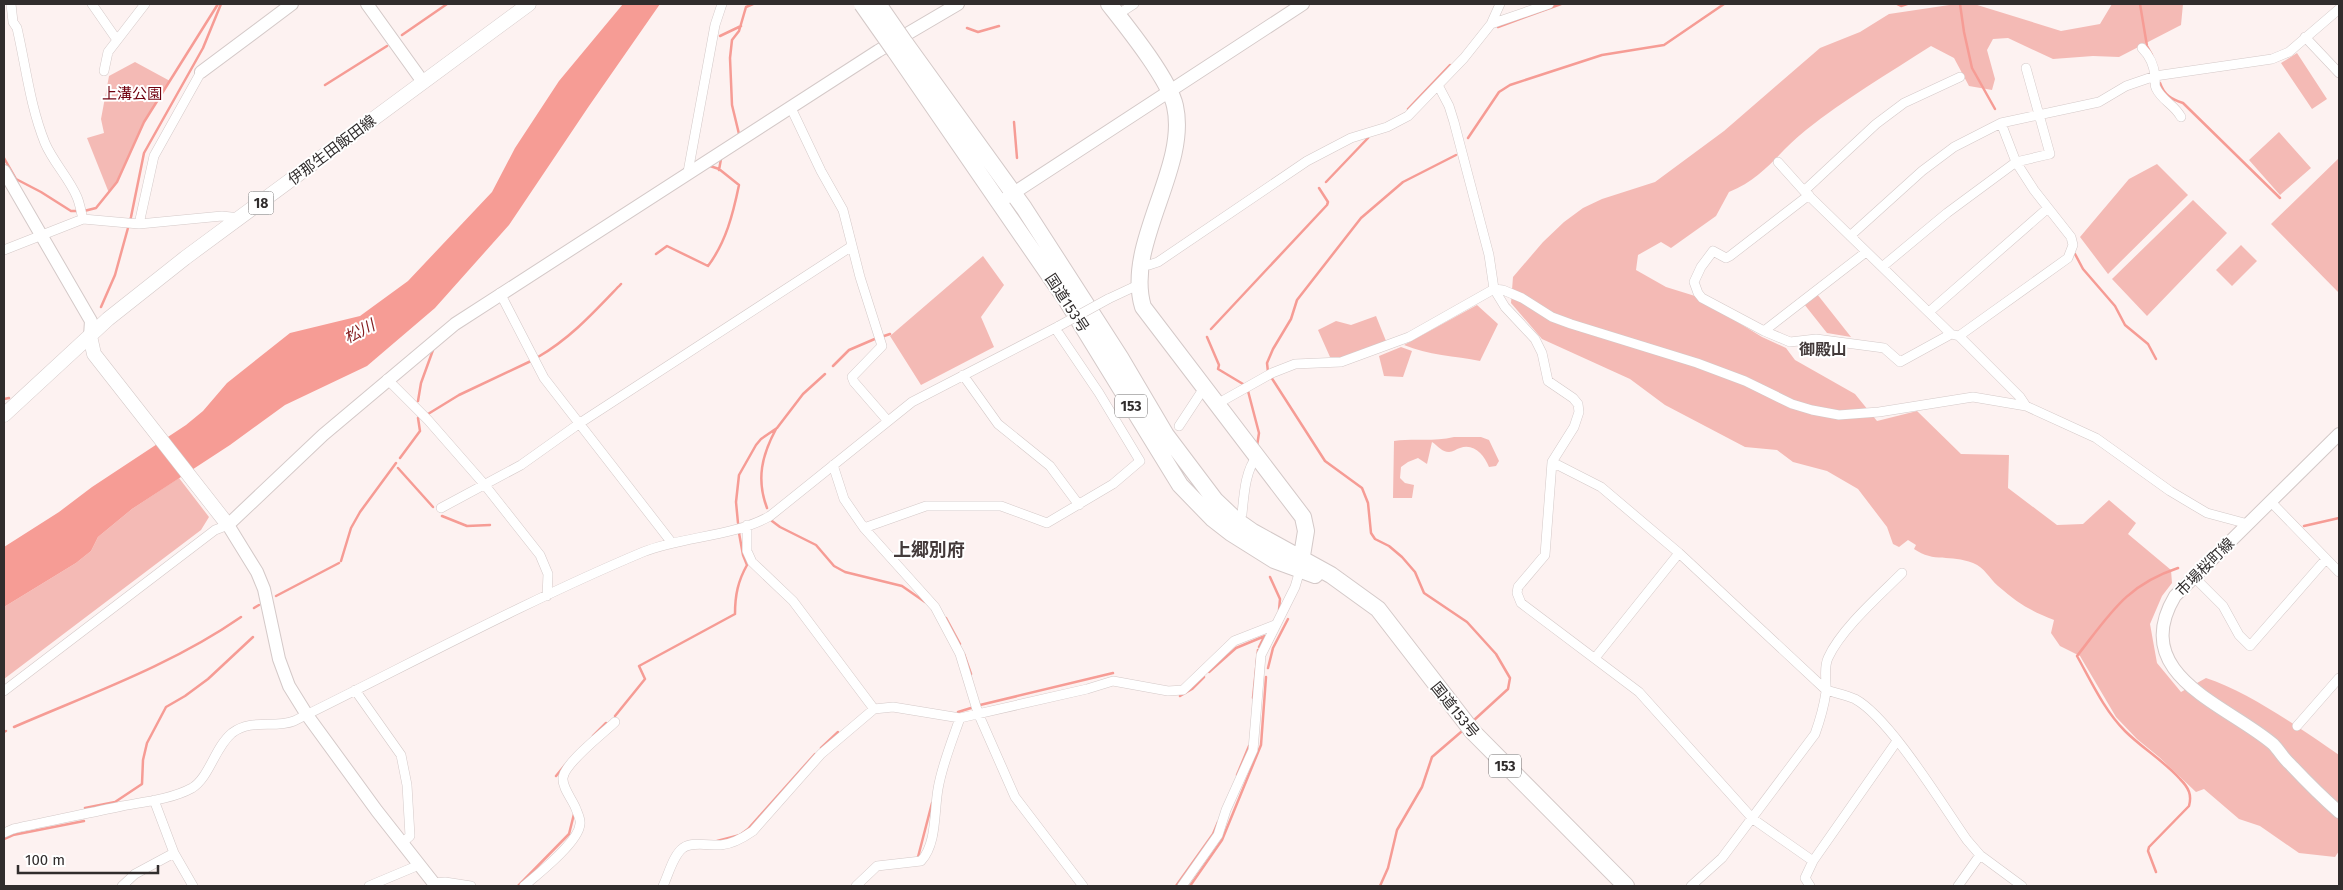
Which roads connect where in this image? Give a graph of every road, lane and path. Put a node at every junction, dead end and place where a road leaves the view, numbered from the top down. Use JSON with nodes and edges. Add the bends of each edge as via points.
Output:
{"nodes":[{"id":1,"x":11,"y":4,"type":"edge"},
{"id":2,"x":92,"y":4,"type":"edge"},
{"id":3,"x":145,"y":4,"type":"edge"},
{"id":4,"x":292,"y":4,"type":"edge"},
{"id":5,"x":367,"y":4,"type":"edge"},
{"id":6,"x":529,"y":4,"type":"edge"},
{"id":7,"x":722,"y":4,"type":"edge"},
{"id":8,"x":862,"y":4,"type":"edge"},
{"id":9,"x":878,"y":4,"type":"edge"},
{"id":10,"x":958,"y":4,"type":"edge"},
{"id":11,"x":1134,"y":4,"type":"edge"},
{"id":12,"x":1303,"y":4,"type":"edge"},
{"id":13,"x":1500,"y":4,"type":"edge"},
{"id":14,"x":1549,"y":4,"type":"edge"},
{"id":15,"x":2339,"y":8,"type":"edge"},
{"id":16,"x":1113,"y":9,"type":"edge"},
{"id":17,"x":8,"y":23,"type":"edge"},
{"id":18,"x":1491,"y":24,"type":"junction"},
{"id":19,"x":2305,"y":37,"type":"junction"},
{"id":20,"x":117,"y":40,"type":"junction"},
{"id":21,"x":900,"y":47,"type":"junction"},
{"id":22,"x":2142,"y":48,"type":"dead end"},
{"id":23,"x":2026,"y":68,"type":"dead end"},
{"id":24,"x":104,"y":72,"type":"dead end"},
{"id":25,"x":201,"y":72,"type":"joint"},
{"id":26,"x":2339,"y":73,"type":"edge"},
{"id":27,"x":2155,"y":76,"type":"junction"},
{"id":28,"x":1960,"y":77,"type":"dead end"},
{"id":29,"x":423,"y":82,"type":"junction"},
{"id":30,"x":1438,"y":85,"type":"junction"},
{"id":31,"x":1170,"y":91,"type":"junction"},
{"id":32,"x":791,"y":108,"type":"junction"},
{"id":33,"x":2039,"y":116,"type":"junction"},
{"id":34,"x":2181,"y":117,"type":"dead end"},
{"id":35,"x":2000,"y":123,"type":"junction"},
{"id":36,"x":1778,"y":162,"type":"dead end"},
{"id":37,"x":2016,"y":162,"type":"junction"},
{"id":38,"x":4,"y":171,"type":"edge"},
{"id":39,"x":688,"y":172,"type":"junction"},
{"id":40,"x":1013,"y":192,"type":"junction"},
{"id":41,"x":1806,"y":193,"type":"junction"},
{"id":42,"x":999,"y":202,"type":"junction"},
{"id":43,"x":2048,"y":208,"type":"junction"},
{"id":44,"x":82,"y":214,"type":"junction"},
{"id":45,"x":241,"y":218,"type":"junction"},
{"id":46,"x":137,"y":224,"type":"junction"},
{"id":47,"x":41,"y":234,"type":"junction"},
{"id":48,"x":1850,"y":236,"type":"junction"},
{"id":49,"x":852,"y":246,"type":"junction"},
{"id":50,"x":4,"y":250,"type":"edge"},
{"id":51,"x":1866,"y":252,"type":"junction"},
{"id":52,"x":1142,"y":263,"type":"junction"},
{"id":53,"x":1882,"y":267,"type":"junction"},
{"id":54,"x":1138,"y":285,"type":"junction"},
{"id":55,"x":1494,"y":289,"type":"junction"},
{"id":56,"x":500,"y":293,"type":"junction"},
{"id":57,"x":1929,"y":312,"type":"junction"},
{"id":58,"x":1057,"y":327,"type":"junction"},
{"id":59,"x":1764,"y":331,"type":"junction"},
{"id":60,"x":1955,"y":335,"type":"junction"},
{"id":61,"x":90,"y":336,"type":"junction"},
{"id":62,"x":963,"y":375,"type":"junction"},
{"id":63,"x":387,"y":379,"type":"junction"},
{"id":64,"x":1204,"y":388,"type":"junction"},
{"id":65,"x":1217,"y":404,"type":"junction"},
{"id":66,"x":2026,"y":406,"type":"junction"},
{"id":67,"x":4,"y":414,"type":"edge"},
{"id":68,"x":887,"y":420,"type":"junction"},
{"id":69,"x":580,"y":423,"type":"junction"},
{"id":70,"x":1179,"y":426,"type":"dead end"},
{"id":71,"x":2339,"y":434,"type":"edge"},
{"id":72,"x":1257,"y":456,"type":"junction"},
{"id":73,"x":1552,"y":462,"type":"junction"},
{"id":74,"x":833,"y":465,"type":"junction"},
{"id":75,"x":484,"y":484,"type":"junction"},
{"id":76,"x":2271,"y":502,"type":"junction"},
{"id":77,"x":1079,"y":505,"type":"junction"},
{"id":78,"x":441,"y":508,"type":"dead end"},
{"id":79,"x":1242,"y":514,"type":"dead end"},
{"id":80,"x":228,"y":524,"type":"junction"},
{"id":81,"x":2248,"y":524,"type":"junction"},
{"id":82,"x":747,"y":525,"type":"junction"},
{"id":83,"x":864,"y":528,"type":"junction"},
{"id":84,"x":672,"y":543,"type":"junction"},
{"id":85,"x":1679,"y":552,"type":"junction"},
{"id":86,"x":2326,"y":559,"type":"junction"},
{"id":87,"x":1301,"y":564,"type":"junction"},
{"id":88,"x":2339,"y":572,"type":"edge"},
{"id":89,"x":1902,"y":573,"type":"dead end"},
{"id":90,"x":2193,"y":576,"type":"junction"},
{"id":91,"x":547,"y":596,"type":"junction"},
{"id":92,"x":1275,"y":625,"type":"junction"},
{"id":93,"x":1595,"y":658,"type":"junction"},
{"id":94,"x":2339,"y":678,"type":"edge"},
{"id":95,"x":355,"y":690,"type":"junction"},
{"id":96,"x":1826,"y":690,"type":"junction"},
{"id":97,"x":4,"y":692,"type":"edge"},
{"id":98,"x":874,"y":710,"type":"junction"},
{"id":99,"x":978,"y":713,"type":"junction"},
{"id":100,"x":307,"y":714,"type":"junction"},
{"id":101,"x":960,"y":718,"type":"junction"},
{"id":102,"x":615,"y":722,"type":"dead end"},
{"id":103,"x":2297,"y":726,"type":"dead end"},
{"id":104,"x":1897,"y":741,"type":"junction"},
{"id":105,"x":154,"y":800,"type":"junction"},
{"id":106,"x":2339,"y":812,"type":"edge"},
{"id":107,"x":1753,"y":819,"type":"junction"},
{"id":108,"x":4,"y":833,"type":"edge"},
{"id":109,"x":402,"y":844,"type":"junction"},
{"id":110,"x":174,"y":852,"type":"junction"},
{"id":111,"x":1980,"y":855,"type":"junction"},
{"id":112,"x":1813,"y":861,"type":"junction"},
{"id":113,"x":419,"y":864,"type":"junction"},
{"id":114,"x":434,"y":884,"type":"edge"},
{"id":115,"x":122,"y":886,"type":"edge"},
{"id":116,"x":193,"y":886,"type":"edge"},
{"id":117,"x":369,"y":886,"type":"edge"},
{"id":118,"x":471,"y":886,"type":"edge"},
{"id":119,"x":524,"y":886,"type":"edge"},
{"id":120,"x":663,"y":886,"type":"edge"},
{"id":121,"x":856,"y":886,"type":"edge"},
{"id":122,"x":1083,"y":886,"type":"edge"},
{"id":123,"x":1182,"y":886,"type":"edge"},
{"id":124,"x":1626,"y":886,"type":"edge"},
{"id":125,"x":1691,"y":886,"type":"edge"},
{"id":126,"x":1810,"y":886,"type":"edge"},
{"id":127,"x":1958,"y":886,"type":"edge"},
{"id":128,"x":2022,"y":886,"type":"edge"}],
"edges":[{"from":1,"to":17,"type":"street"},
{"from":2,"to":20,"type":"street"},
{"from":3,"to":20,"type":"street"},
{"from":4,"to":25,"type":"street"},
{"from":5,"to":29,"type":"street"},
{"from":6,"to":29,"type":"main road","name":"伊那生田飯田線","number":"18"},
{"from":7,"to":39,"type":"street","via":[[713,34]]},
{"from":8,"to":21,"type":"highway","name":"国道153号","number":"153","bridge":true},
{"from":9,"to":21,"type":"highway","name":"国道153号","number":"153","bridge":true},
{"from":10,"to":32,"type":"street"},
{"from":11,"to":16,"type":"street"},
{"from":12,"to":31,"type":"street"},
{"from":13,"to":18,"type":"street"},
{"from":14,"to":18,"type":"street"},
{"from":15,"to":19,"type":"street"},
{"from":16,"to":31,"type":"highway"},
{"from":17,"to":44,"type":"street","via":[[17,28],[30,98],[46,145],[77,196]]},
{"from":18,"to":30,"type":"street"},
{"from":19,"to":26,"type":"street"},
{"from":19,"to":27,"type":"street","via":[[2289,52],[2272,59]]},
{"from":20,"to":24,"type":"street","via":[[108,52]]},
{"from":21,"to":40,"type":"highway","name":"国道153号","number":"153"},
{"from":21,"to":42,"type":"highway","name":"国道153号","number":"153"},
{"from":22,"to":27,"type":"street"},
{"from":23,"to":33,"type":"street"},
{"from":25,"to":46,"type":"street","via":[[154,156]]},
{"from":27,"to":33,"type":"street","via":[[2126,86],[2099,102]]},
{"from":27,"to":34,"type":"street","via":[[2155,86],[2161,97]]},
{"from":28,"to":41,"type":"street","via":[[1904,103],[1876,124]]},
{"from":29,"to":45,"type":"main road","name":"伊那生田飯田線","number":"18"},
{"from":30,"to":52,"type":"street","via":[[1408,116],[1387,127],[1351,138],[1314,157],[1158,262]]},
{"from":30,"to":55,"type":"street","via":[[1454,122],[1489,255]]},
{"from":31,"to":40,"type":"street"},
{"from":31,"to":52,"type":"highway","via":[[1176,110],[1175,144]]},
{"from":32,"to":39,"type":"street"},
{"from":32,"to":49,"type":"street","via":[[843,210]]},
{"from":33,"to":35,"type":"street"},
{"from":33,"to":37,"type":"street","via":[[2050,154]]},
{"from":35,"to":37,"type":"street"},
{"from":35,"to":48,"type":"street","via":[[1954,147],[1922,171]]},
{"from":36,"to":41,"type":"street"},
{"from":37,"to":43,"type":"street"},
{"from":37,"to":53,"type":"street"},
{"from":38,"to":47,"type":"street"},
{"from":39,"to":56,"type":"street"},
{"from":40,"to":42,"type":"street"},
{"from":40,"to":87,"type":"highway","name":"国道153号","number":"153","via":[[1196,478],[1236,520]]},
{"from":41,"to":48,"type":"street"},
{"from":41,"to":59,"type":"street","via":[[1730,256],[1726,258],[1713,251],[1696,276],[1695,288],[1702,298]]},
{"from":42,"to":87,"type":"highway","name":"国道153号","number":"153","via":[[1067,301],[1180,485],[1212,519],[1231,533],[1274,560]]},
{"from":43,"to":57,"type":"street"},
{"from":43,"to":60,"type":"street","via":[[2071,237],[2072,252],[2068,258]]},
{"from":44,"to":46,"type":"street","via":[[123,224]]},
{"from":44,"to":47,"type":"street"},
{"from":45,"to":46,"type":"street","via":[[222,216]]},
{"from":45,"to":61,"type":"main road","name":"伊那生田飯田線","number":"18","via":[[185,258]]},
{"from":47,"to":50,"type":"street"},
{"from":47,"to":61,"type":"street","via":[[91,321]]},
{"from":48,"to":51,"type":"street"},
{"from":49,"to":68,"type":"street","via":[[882,346],[852,377]]},
{"from":49,"to":69,"type":"street"},
{"from":51,"to":53,"type":"street"},
{"from":51,"to":59,"type":"street"},
{"from":52,"to":54,"type":"highway"},
{"from":53,"to":57,"type":"street"},
{"from":54,"to":58,"type":"street","bridge":true},
{"from":54,"to":64,"type":"highway","via":[[1143,307],[1150,318]]},
{"from":55,"to":65,"type":"street","via":[[1397,342],[1341,362],[1295,364],[1269,374]]},
{"from":55,"to":66,"type":"street","via":[[1522,298],[1552,317],[1697,363],[1812,410],[1839,415],[1879,412],[1973,396]]},
{"from":55,"to":73,"type":"street","via":[[1505,307],[1535,339],[1542,353],[1548,381],[1578,404],[1578,420]]},
{"from":56,"to":63,"type":"street","via":[[455,324]]},
{"from":56,"to":69,"type":"street","via":[[544,378]]},
{"from":57,"to":60,"type":"street"},
{"from":58,"to":62,"type":"street"},
{"from":58,"to":77,"type":"street","via":[[1140,461],[1113,484]]},
{"from":59,"to":60,"type":"street","via":[[1790,342],[1816,339],[1884,348],[1900,362]]},
{"from":60,"to":66,"type":"street"},
{"from":61,"to":67,"type":"main road","name":"伊那生田飯田線","number":"18"},
{"from":61,"to":80,"type":"main road","via":[[94,354]]},
{"from":62,"to":68,"type":"street","via":[[912,402]]},
{"from":62,"to":77,"type":"street","via":[[998,424],[1050,466]]},
{"from":63,"to":75,"type":"street","via":[[417,407]]},
{"from":63,"to":80,"type":"street"},
{"from":64,"to":65,"type":"highway"},
{"from":64,"to":70,"type":"street"},
{"from":65,"to":72,"type":"highway"},
{"from":66,"to":81,"type":"street","via":[[2096,438],[2207,513]]},
{"from":68,"to":74,"type":"street"},
{"from":69,"to":75,"type":"street","via":[[521,465]]},
{"from":69,"to":84,"type":"street"},
{"from":71,"to":76,"type":"street","name":"市場桜町線"},
{"from":72,"to":79,"type":"street","via":[[1251,463]]},
{"from":72,"to":87,"type":"highway","via":[[1303,517],[1306,531]]},
{"from":73,"to":85,"type":"street","via":[[1601,487]]},
{"from":73,"to":93,"type":"street","via":[[1545,555],[1517,592],[1522,603]]},
{"from":74,"to":82,"type":"street","via":[[770,516]]},
{"from":74,"to":83,"type":"street","via":[[844,499]]},
{"from":75,"to":78,"type":"street"},
{"from":75,"to":91,"type":"street","via":[[540,555],[548,574]]},
{"from":76,"to":81,"type":"street","name":"市場桜町線"},
{"from":76,"to":86,"type":"street"},
{"from":77,"to":83,"type":"street","via":[[1047,523],[1001,506],[926,506]]},
{"from":80,"to":97,"type":"street","via":[[215,530]]},
{"from":80,"to":100,"type":"street","via":[[257,572],[280,659],[290,686]]},
{"from":81,"to":90,"type":"street","name":"市場桜町線"},
{"from":82,"to":84,"type":"street"},
{"from":82,"to":98,"type":"street","via":[[747,552],[752,562],[793,601]]},
{"from":83,"to":99,"type":"street","via":[[935,606],[960,654]]},
{"from":84,"to":91,"type":"street","via":[[645,551]]},
{"from":85,"to":93,"type":"street"},
{"from":85,"to":96,"type":"street"},
{"from":86,"to":88,"type":"street"},
{"from":86,"to":90,"type":"street","via":[[2250,646],[2239,635],[2222,606]]},
{"from":87,"to":92,"type":"street","via":[[1294,588]]},
{"from":87,"to":124,"type":"highway","name":"国道153号","number":"153","via":[[1366,607],[1396,635],[1473,732]]},
{"from":89,"to":96,"type":"street","via":[[1859,617],[1828,658]]},
{"from":90,"to":106,"type":"street","name":"市場桜町線","via":[[2175,596],[2165,615],[2163,643],[2169,663],[2196,691],[2254,728],[2275,746]]},
{"from":91,"to":95,"type":"street"},
{"from":92,"to":99,"type":"street","via":[[1234,641],[1183,690],[1168,691],[1113,681]]},
{"from":92,"to":123,"type":"street","via":[[1261,655],[1254,750],[1218,835]]},
{"from":93,"to":107,"type":"street","via":[[1639,692]]},
{"from":94,"to":103,"type":"street"},
{"from":95,"to":100,"type":"street"},
{"from":95,"to":109,"type":"street","via":[[401,755],[408,785],[410,836]]},
{"from":96,"to":104,"type":"street","via":[[1856,700],[1871,711]]},
{"from":96,"to":107,"type":"street","via":[[1815,734]]},
{"from":98,"to":101,"type":"street","via":[[893,707]]},
{"from":98,"to":120,"type":"street","via":[[821,754],[744,838],[722,846],[684,847]]},
{"from":99,"to":101,"type":"street"},
{"from":99,"to":122,"type":"street","via":[[1015,798]]},
{"from":100,"to":105,"type":"street","via":[[288,724],[252,724],[233,733],[218,747],[194,787]]},
{"from":100,"to":109,"type":"street"},
{"from":101,"to":121,"type":"street","via":[[938,788],[926,856],[921,861],[877,866]]},
{"from":102,"to":119,"type":"street","via":[[568,766],[563,777],[580,825],[576,835]]},
{"from":104,"to":111,"type":"street"},
{"from":104,"to":112,"type":"street"},
{"from":105,"to":108,"type":"street"},
{"from":105,"to":110,"type":"street"},
{"from":107,"to":112,"type":"street"},
{"from":107,"to":125,"type":"street","via":[[1722,858]]},
{"from":109,"to":113,"type":"street"},
{"from":110,"to":115,"type":"street","via":[[135,874]]},
{"from":110,"to":116,"type":"street"},
{"from":111,"to":127,"type":"street"},
{"from":111,"to":128,"type":"street"},
{"from":112,"to":126,"type":"street","via":[[1804,878]]},
{"from":113,"to":114,"type":"street"},
{"from":113,"to":117,"type":"street"},
{"from":114,"to":118,"type":"street","via":[[445,882]]}]}
